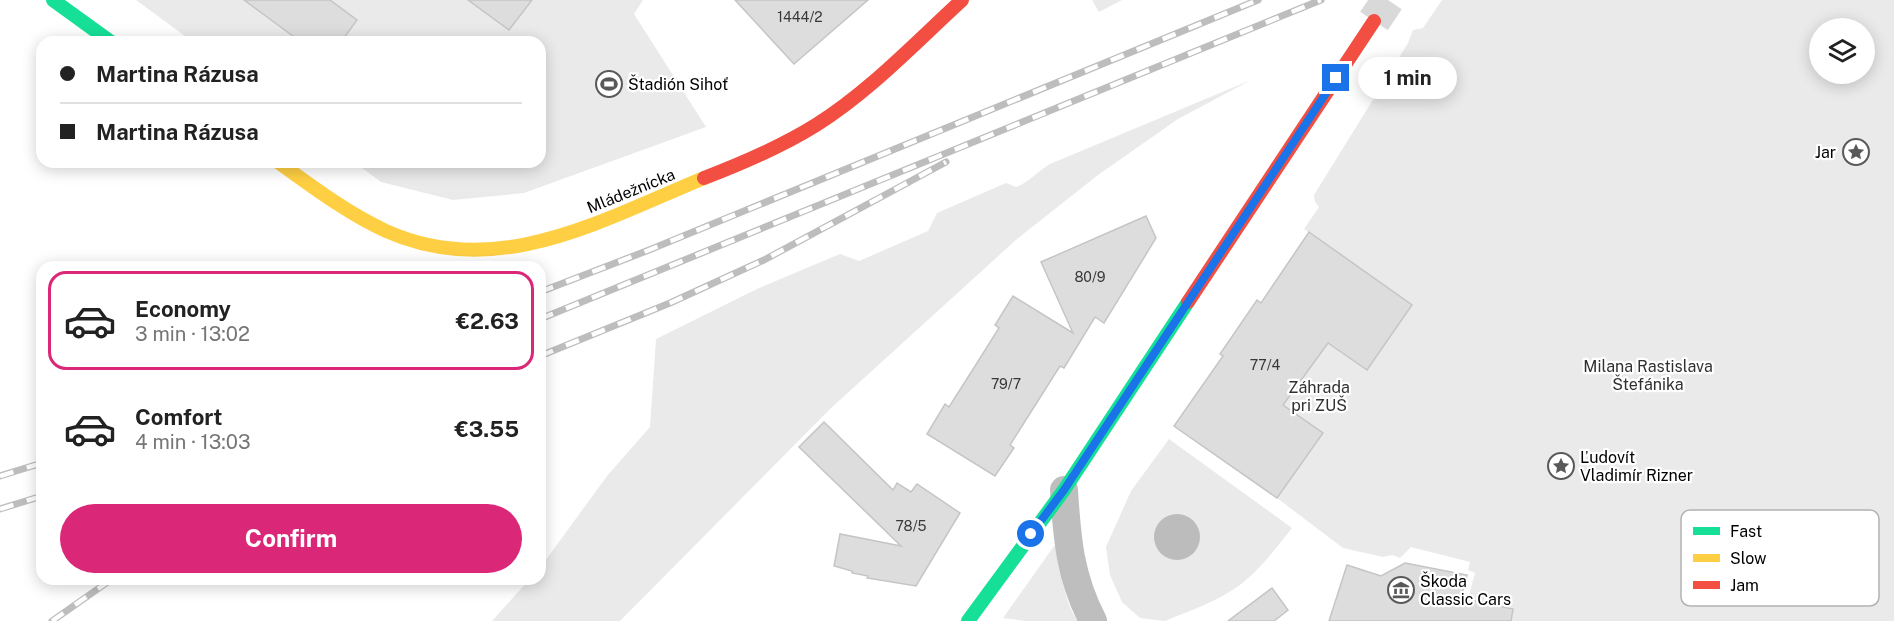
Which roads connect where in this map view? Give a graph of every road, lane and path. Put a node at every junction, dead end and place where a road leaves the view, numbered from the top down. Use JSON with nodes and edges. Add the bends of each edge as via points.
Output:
{"nodes":[{"id":1,"x":53,"y":0,"type":"edge"},
{"id":2,"x":962,"y":0,"type":"edge"},
{"id":3,"x":1374,"y":21,"type":"tunnel mouth"},
{"id":4,"x":103,"y":36,"type":"edge"},
{"id":5,"x":286,"y":168,"type":"edge"},
{"id":6,"x":1064,"y":490,"type":"junction"},
{"id":7,"x":968,"y":621,"type":"edge"},
{"id":8,"x":1093,"y":621,"type":"edge"}],
"edges":[{"from":1,"to":4,"type":"street"},
{"from":2,"to":5,"type":"street","name":"Mládežnícka","via":[[857,96],[776,148],[589,226],[533,244],[498,250],[428,245],[363,220]]},
{"from":3,"to":6,"type":"street"},
{"from":6,"to":7,"type":"street"},
{"from":6,"to":8,"type":"street","via":[[1067,544],[1083,603]]}]}
